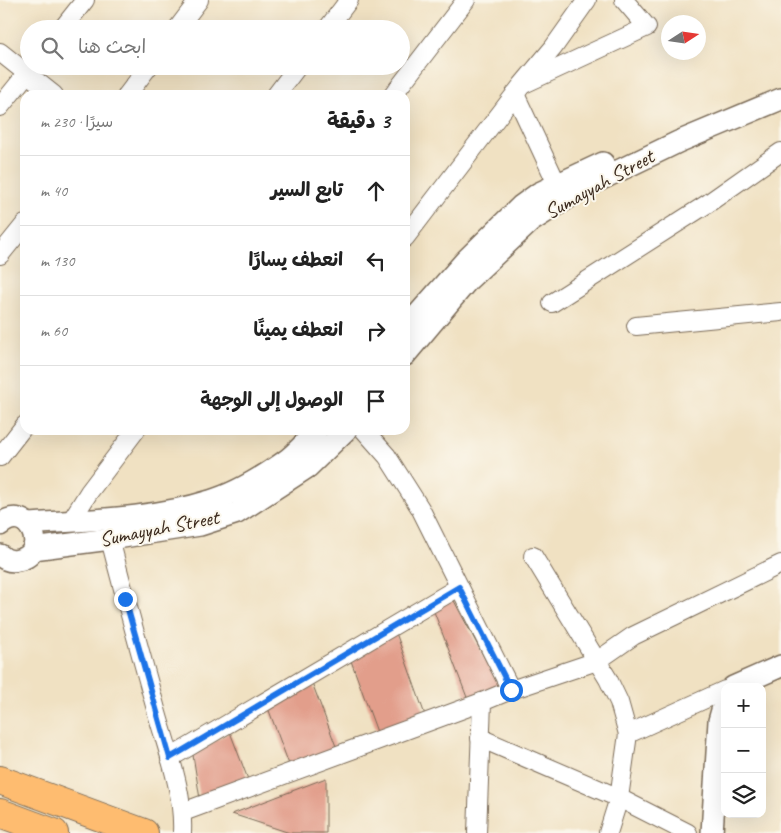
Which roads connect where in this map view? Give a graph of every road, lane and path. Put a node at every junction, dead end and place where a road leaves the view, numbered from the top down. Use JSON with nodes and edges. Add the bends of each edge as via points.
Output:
{"nodes":[{"id":1,"x":84,"y":0,"type":"edge"},
{"id":2,"x":199,"y":0,"type":"edge"},
{"id":3,"x":349,"y":0,"type":"edge"},
{"id":4,"x":466,"y":0,"type":"edge"},
{"id":5,"x":587,"y":0,"type":"edge"},
{"id":6,"x":624,"y":0,"type":"edge"},
{"id":7,"x":69,"y":20,"type":"edge"},
{"id":8,"x":184,"y":20,"type":"edge"},
{"id":9,"x":334,"y":20,"type":"edge"},
{"id":10,"x":0,"y":52,"type":"edge"},
{"id":11,"x":20,"y":64,"type":"edge"},
{"id":12,"x":410,"y":73,"type":"edge"},
{"id":13,"x":26,"y":75,"type":"edge"},
{"id":14,"x":35,"y":75,"type":"edge"},
{"id":15,"x":142,"y":75,"type":"edge"},
{"id":16,"x":291,"y":75,"type":"edge"},
{"id":17,"x":408,"y":75,"type":"edge"},
{"id":18,"x":781,"y":84,"type":"edge"},
{"id":19,"x":49,"y":90,"type":"edge"},
{"id":20,"x":131,"y":90,"type":"edge"},
{"id":21,"x":280,"y":90,"type":"edge"},
{"id":22,"x":397,"y":90,"type":"edge"},
{"id":23,"x":519,"y":90,"type":"junction"},
{"id":24,"x":781,"y":99,"type":"edge"},
{"id":25,"x":0,"y":107,"type":"edge"},
{"id":26,"x":781,"y":152,"type":"edge"},
{"id":27,"x":557,"y":184,"type":"junction"},
{"id":28,"x":20,"y":230,"type":"edge"},
{"id":29,"x":410,"y":232,"type":"edge"},
{"id":30,"x":0,"y":255,"type":"edge"},
{"id":31,"x":552,"y":303,"type":"dead end"},
{"id":32,"x":781,"y":312,"type":"edge"},
{"id":33,"x":410,"y":323,"type":"edge"},
{"id":34,"x":636,"y":326,"type":"dead end"},
{"id":35,"x":410,"y":349,"type":"edge"},
{"id":36,"x":20,"y":431,"type":"edge"},
{"id":37,"x":132,"y":435,"type":"edge"},
{"id":38,"x":312,"y":435,"type":"edge"},
{"id":39,"x":341,"y":435,"type":"edge"},
{"id":40,"x":368,"y":435,"type":"edge"},
{"id":41,"x":0,"y":457,"type":"edge"},
{"id":42,"x":2,"y":520,"type":"edge"},
{"id":43,"x":71,"y":521,"type":"junction"},
{"id":44,"x":28,"y":524,"type":"junction"},
{"id":45,"x":110,"y":539,"type":"junction"},
{"id":46,"x":33,"y":549,"type":"junction"},
{"id":47,"x":532,"y":556,"type":"dead end"},
{"id":48,"x":2,"y":559,"type":"edge"},
{"id":49,"x":781,"y":564,"type":"edge"},
{"id":50,"x":459,"y":587,"type":"junction"},
{"id":51,"x":596,"y":661,"type":"junction"},
{"id":52,"x":781,"y":666,"type":"edge"},
{"id":53,"x":742,"y":683,"type":"edge"},
{"id":54,"x":511,"y":690,"type":"junction"},
{"id":55,"x":721,"y":692,"type":"edge"},
{"id":56,"x":482,"y":702,"type":"junction"},
{"id":57,"x":721,"y":714,"type":"edge"},
{"id":58,"x":628,"y":734,"type":"junction"},
{"id":59,"x":480,"y":738,"type":"junction"},
{"id":60,"x":170,"y":758,"type":"junction"},
{"id":61,"x":0,"y":780,"type":"edge"},
{"id":62,"x":618,"y":798,"type":"junction"},
{"id":63,"x":183,"y":812,"type":"junction"},
{"id":64,"x":0,"y":813,"type":"edge"},
{"id":65,"x":54,"y":833,"type":"edge"},
{"id":66,"x":144,"y":833,"type":"edge"},
{"id":67,"x":182,"y":833,"type":"edge"},
{"id":68,"x":477,"y":833,"type":"edge"},
{"id":69,"x":608,"y":833,"type":"edge"},
{"id":70,"x":688,"y":833,"type":"edge"},
{"id":71,"x":712,"y":833,"type":"edge"}],
"edges":[{"from":1,"to":7,"type":"street"},
{"from":2,"to":8,"type":"street"},
{"from":3,"to":9,"type":"street"},
{"from":4,"to":12,"type":"street"},
{"from":5,"to":23,"type":"street"},
{"from":6,"to":23,"type":"street","via":[[648,27]]},
{"from":10,"to":11,"type":"street"},
{"from":13,"to":25,"type":"street"},
{"from":14,"to":19,"type":"street"},
{"from":15,"to":20,"type":"street"},
{"from":16,"to":21,"type":"street"},
{"from":17,"to":22,"type":"street"},
{"from":18,"to":27,"type":"street","name":"Sumayyah Street","via":[[687,122]]},
{"from":23,"to":27,"type":"street"},
{"from":23,"to":29,"type":"street"},
{"from":24,"to":35,"type":"street","name":"Sumayyah Street","via":[[678,142],[585,187],[530,222],[468,280]]},
{"from":26,"to":31,"type":"street","via":[[707,204]]},
{"from":27,"to":33,"type":"street","name":"Sumayyah Street","via":[[521,206],[466,260]]},
{"from":28,"to":30,"type":"street"},
{"from":32,"to":34,"type":"street"},
{"from":36,"to":41,"type":"street"},
{"from":37,"to":43,"type":"street"},
{"from":38,"to":43,"type":"street","name":"Sumayyah Street","via":[[286,461],[211,501],[164,511]]},
{"from":39,"to":45,"type":"street","name":"Sumayyah Street","via":[[308,466],[237,513],[200,525]]},
{"from":40,"to":50,"type":"street","via":[[387,456],[420,508]]},
{"from":42,"to":44,"type":"street","name":"Sumayyah Street","via":[[13,518]]},
{"from":43,"to":44,"type":"street","name":"Sumayyah Street"},
{"from":44,"to":46,"type":"street","via":[[34,531]]},
{"from":45,"to":46,"type":"street","name":"Sumayyah Street"},
{"from":45,"to":60,"type":"street"},
{"from":46,"to":48,"type":"street","via":[[21,560]]},
{"from":47,"to":51,"type":"street"},
{"from":49,"to":51,"type":"street","via":[[634,636]]},
{"from":50,"to":54,"type":"street"},
{"from":50,"to":60,"type":"street"},
{"from":51,"to":54,"type":"street"},
{"from":51,"to":58,"type":"street","via":[[619,702]]},
{"from":52,"to":53,"type":"street"},
{"from":54,"to":56,"type":"street"},
{"from":55,"to":58,"type":"street"},
{"from":56,"to":59,"type":"street"},
{"from":56,"to":63,"type":"street"},
{"from":57,"to":71,"type":"street"},
{"from":58,"to":62,"type":"street"},
{"from":59,"to":62,"type":"street"},
{"from":59,"to":68,"type":"street"},
{"from":60,"to":63,"type":"street"},
{"from":61,"to":66,"type":"highway"},
{"from":62,"to":69,"type":"street"},
{"from":62,"to":70,"type":"street"},
{"from":63,"to":67,"type":"street"},
{"from":64,"to":65,"type":"highway"}]}
